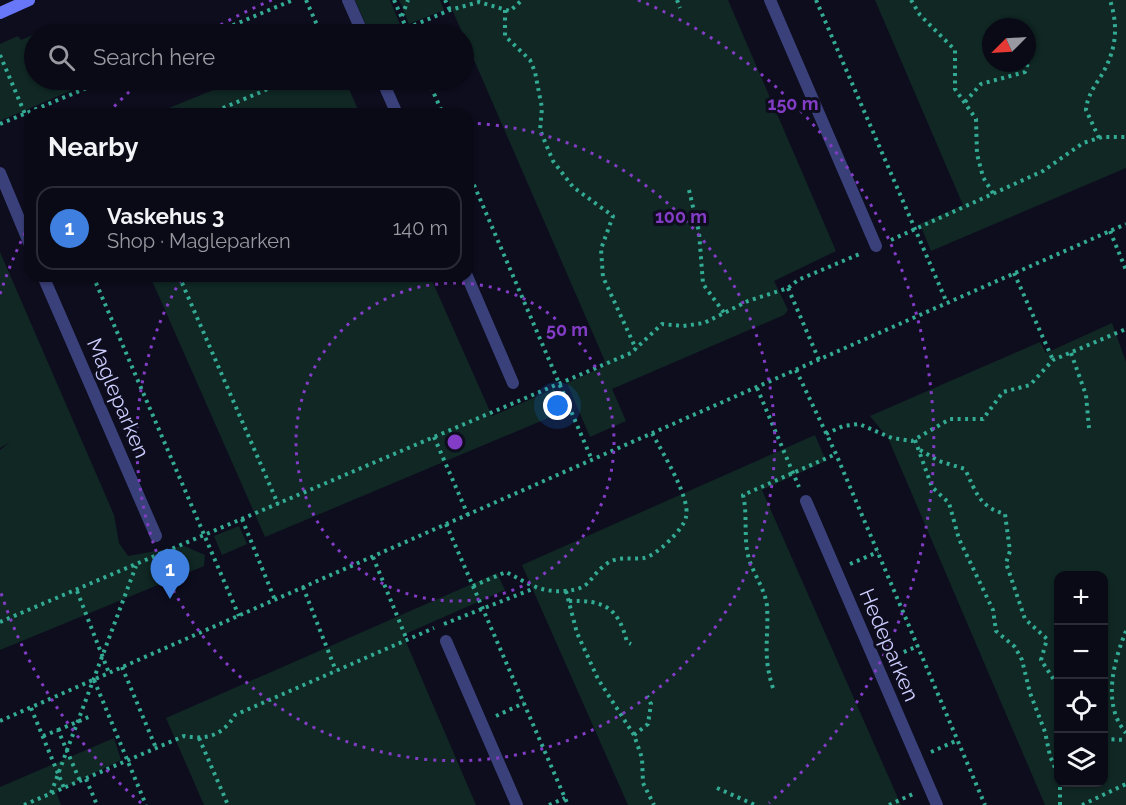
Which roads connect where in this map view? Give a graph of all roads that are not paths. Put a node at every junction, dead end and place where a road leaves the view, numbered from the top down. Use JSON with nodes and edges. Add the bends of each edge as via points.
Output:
{"nodes":[{"id":1,"x":29,"y":0,"type":"edge"},
{"id":2,"x":348,"y":0,"type":"edge"},
{"id":3,"x":770,"y":0,"type":"edge"},
{"id":4,"x":0,"y":13,"type":"edge"},
{"id":5,"x":359,"y":24,"type":"edge"},
{"id":6,"x":386,"y":90,"type":"edge"},
{"id":7,"x":394,"y":108,"type":"edge"},
{"id":8,"x":0,"y":173,"type":"edge"},
{"id":9,"x":24,"y":231,"type":"edge"},
{"id":10,"x":876,"y":246,"type":"road end"},
{"id":11,"x":47,"y":282,"type":"edge"},
{"id":12,"x":470,"y":282,"type":"edge"},
{"id":13,"x":513,"y":383,"type":"dead end"},
{"id":14,"x":806,"y":501,"type":"road end"},
{"id":15,"x":156,"y":536,"type":"dead end"},
{"id":16,"x":446,"y":641,"type":"dead end"},
{"id":17,"x":517,"y":805,"type":"edge"},
{"id":18,"x":937,"y":805,"type":"edge"}],
"edges":[{"from":1,"to":4,"type":"street"},
{"from":2,"to":5,"type":"street"},
{"from":3,"to":10,"type":"street"},
{"from":6,"to":7,"type":"street"},
{"from":8,"to":9,"type":"street"},
{"from":11,"to":15,"type":"street","name":"Magleparken"},
{"from":12,"to":13,"type":"street"},
{"from":14,"to":18,"type":"street","name":"Hedeparken"},
{"from":16,"to":17,"type":"street"}]}
